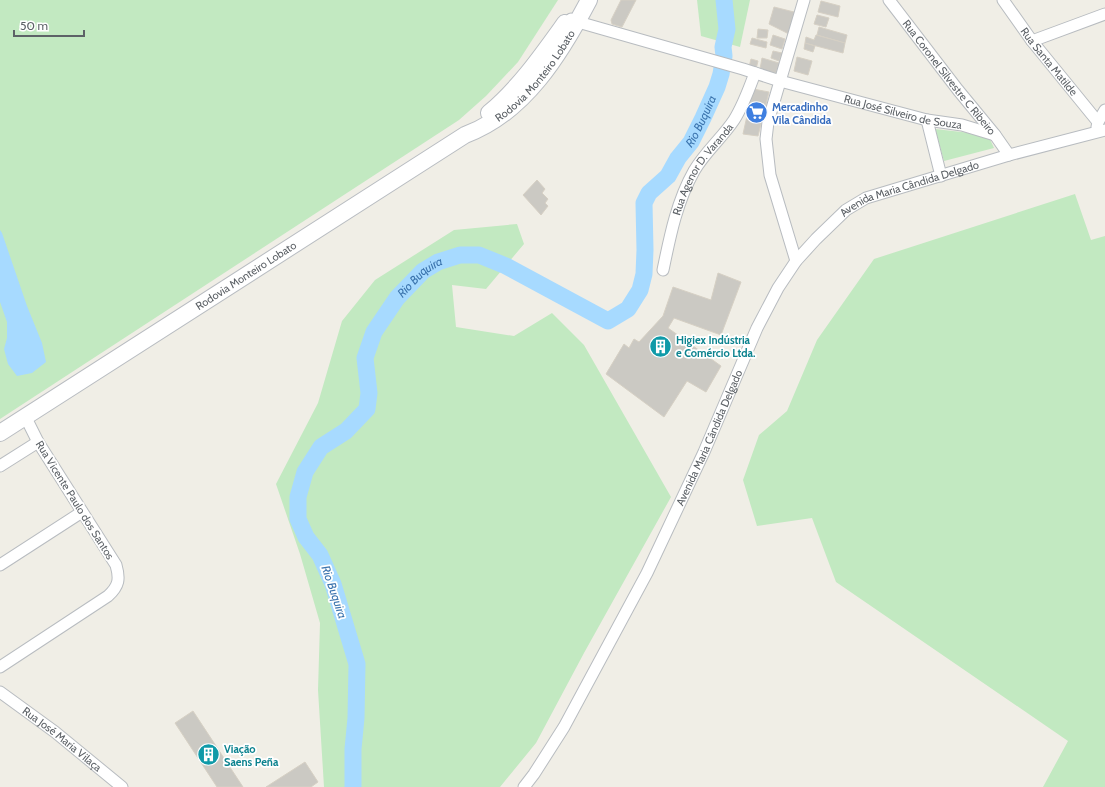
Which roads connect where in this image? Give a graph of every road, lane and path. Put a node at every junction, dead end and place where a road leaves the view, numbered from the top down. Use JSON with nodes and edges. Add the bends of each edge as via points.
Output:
{"nodes":[{"id":1,"x":578,"y":0,"type":"edge"},
{"id":2,"x":589,"y":0,"type":"edge"},
{"id":3,"x":804,"y":0,"type":"edge"},
{"id":4,"x":889,"y":0,"type":"edge"},
{"id":5,"x":1002,"y":0,"type":"edge"},
{"id":6,"x":1105,"y":14,"type":"edge"},
{"id":7,"x":573,"y":20,"type":"junction"},
{"id":8,"x":1032,"y":41,"type":"junction"},
{"id":9,"x":755,"y":73,"type":"junction"},
{"id":10,"x":780,"y":81,"type":"junction"},
{"id":11,"x":958,"y":90,"type":"junction"},
{"id":12,"x":1105,"y":110,"type":"edge"},
{"id":13,"x":927,"y":120,"type":"junction"},
{"id":14,"x":962,"y":125,"type":"junction"},
{"id":15,"x":1100,"y":128,"type":"edge"},
{"id":16,"x":995,"y":135,"type":"junction"},
{"id":17,"x":1009,"y":155,"type":"junction"},
{"id":18,"x":941,"y":176,"type":"junction"},
{"id":19,"x":796,"y":261,"type":"junction"},
{"id":20,"x":663,"y":270,"type":"dead end"},
{"id":21,"x":25,"y":416,"type":"junction"},
{"id":22,"x":0,"y":433,"type":"edge"},
{"id":23,"x":38,"y":442,"type":"junction"},
{"id":24,"x":0,"y":466,"type":"edge"},
{"id":25,"x":82,"y":512,"type":"junction"},
{"id":26,"x":0,"y":565,"type":"edge"},
{"id":27,"x":0,"y":667,"type":"edge"},
{"id":28,"x":0,"y":692,"type":"edge"},
{"id":29,"x":122,"y":787,"type":"edge"},
{"id":30,"x":524,"y":787,"type":"edge"}],
"edges":[{"from":1,"to":7,"type":"main road","name":"Rodovia Monteiro Lobato"},
{"from":2,"to":7,"type":"main road","name":"Rodovia Monteiro Lobato"},
{"from":3,"to":10,"type":"street"},
{"from":4,"to":11,"type":"street","name":"Rua Coronel Silvestre C Ribeiro"},
{"from":5,"to":8,"type":"street","name":"Rua Santa Matilde"},
{"from":6,"to":8,"type":"street"},
{"from":7,"to":9,"type":"street","name":"Rua José Silveiro de Souza"},
{"from":7,"to":21,"type":"main road","name":"Rodovia Monteiro Lobato","via":[[510,93],[466,135]]},
{"from":8,"to":15,"type":"street","name":"Rua Santa Matilde"},
{"from":9,"to":10,"type":"street","name":"Rua José Silveiro de Souza"},
{"from":9,"to":20,"type":"street","name":"Rua Agenor D. Varanda","via":[[737,115],[695,170],[687,186],[669,240]]},
{"from":10,"to":13,"type":"street","name":"Rua José Silveiro de Souza"},
{"from":10,"to":19,"type":"street","via":[[768,122],[767,155]]},
{"from":11,"to":14,"type":"street","via":[[972,117],[970,122]]},
{"from":11,"to":16,"type":"street","name":"Rua Coronel Silvestre C Ribeiro"},
{"from":12,"to":15,"type":"street"},
{"from":13,"to":14,"type":"street","name":"Rua José Silveiro de Souza"},
{"from":13,"to":18,"type":"street"},
{"from":14,"to":16,"type":"street","name":"Rua José Silveiro de Souza"},
{"from":15,"to":17,"type":"street","name":"Avenida Maria Cândida Delgado"},
{"from":16,"to":17,"type":"street","name":"Rua Coronel Silvestre C Ribeiro"},
{"from":17,"to":18,"type":"street","name":"Avenida Maria Cândida Delgado"},
{"from":18,"to":19,"type":"street","name":"Avenida Maria Cândida Delgado","via":[[857,202]]},
{"from":19,"to":30,"type":"street","name":"Avenida Maria Cândida Delgado","via":[[757,328],[704,452],[647,573],[564,727]]},
{"from":21,"to":22,"type":"main road","name":"Rodovia Monteiro Lobato"},
{"from":21,"to":23,"type":"street","name":"Rua Vicente Paulo dos Santos"},
{"from":23,"to":24,"type":"street"},
{"from":23,"to":25,"type":"street","name":"Rua Vicente Paulo dos Santos"},
{"from":25,"to":26,"type":"street"},
{"from":25,"to":27,"type":"street","name":"Rua Vicente Paulo dos Santos","via":[[116,565],[119,575],[115,590]]},
{"from":28,"to":29,"type":"street","name":"Rua José Maria Vilaça","via":[[55,732]]}]}
